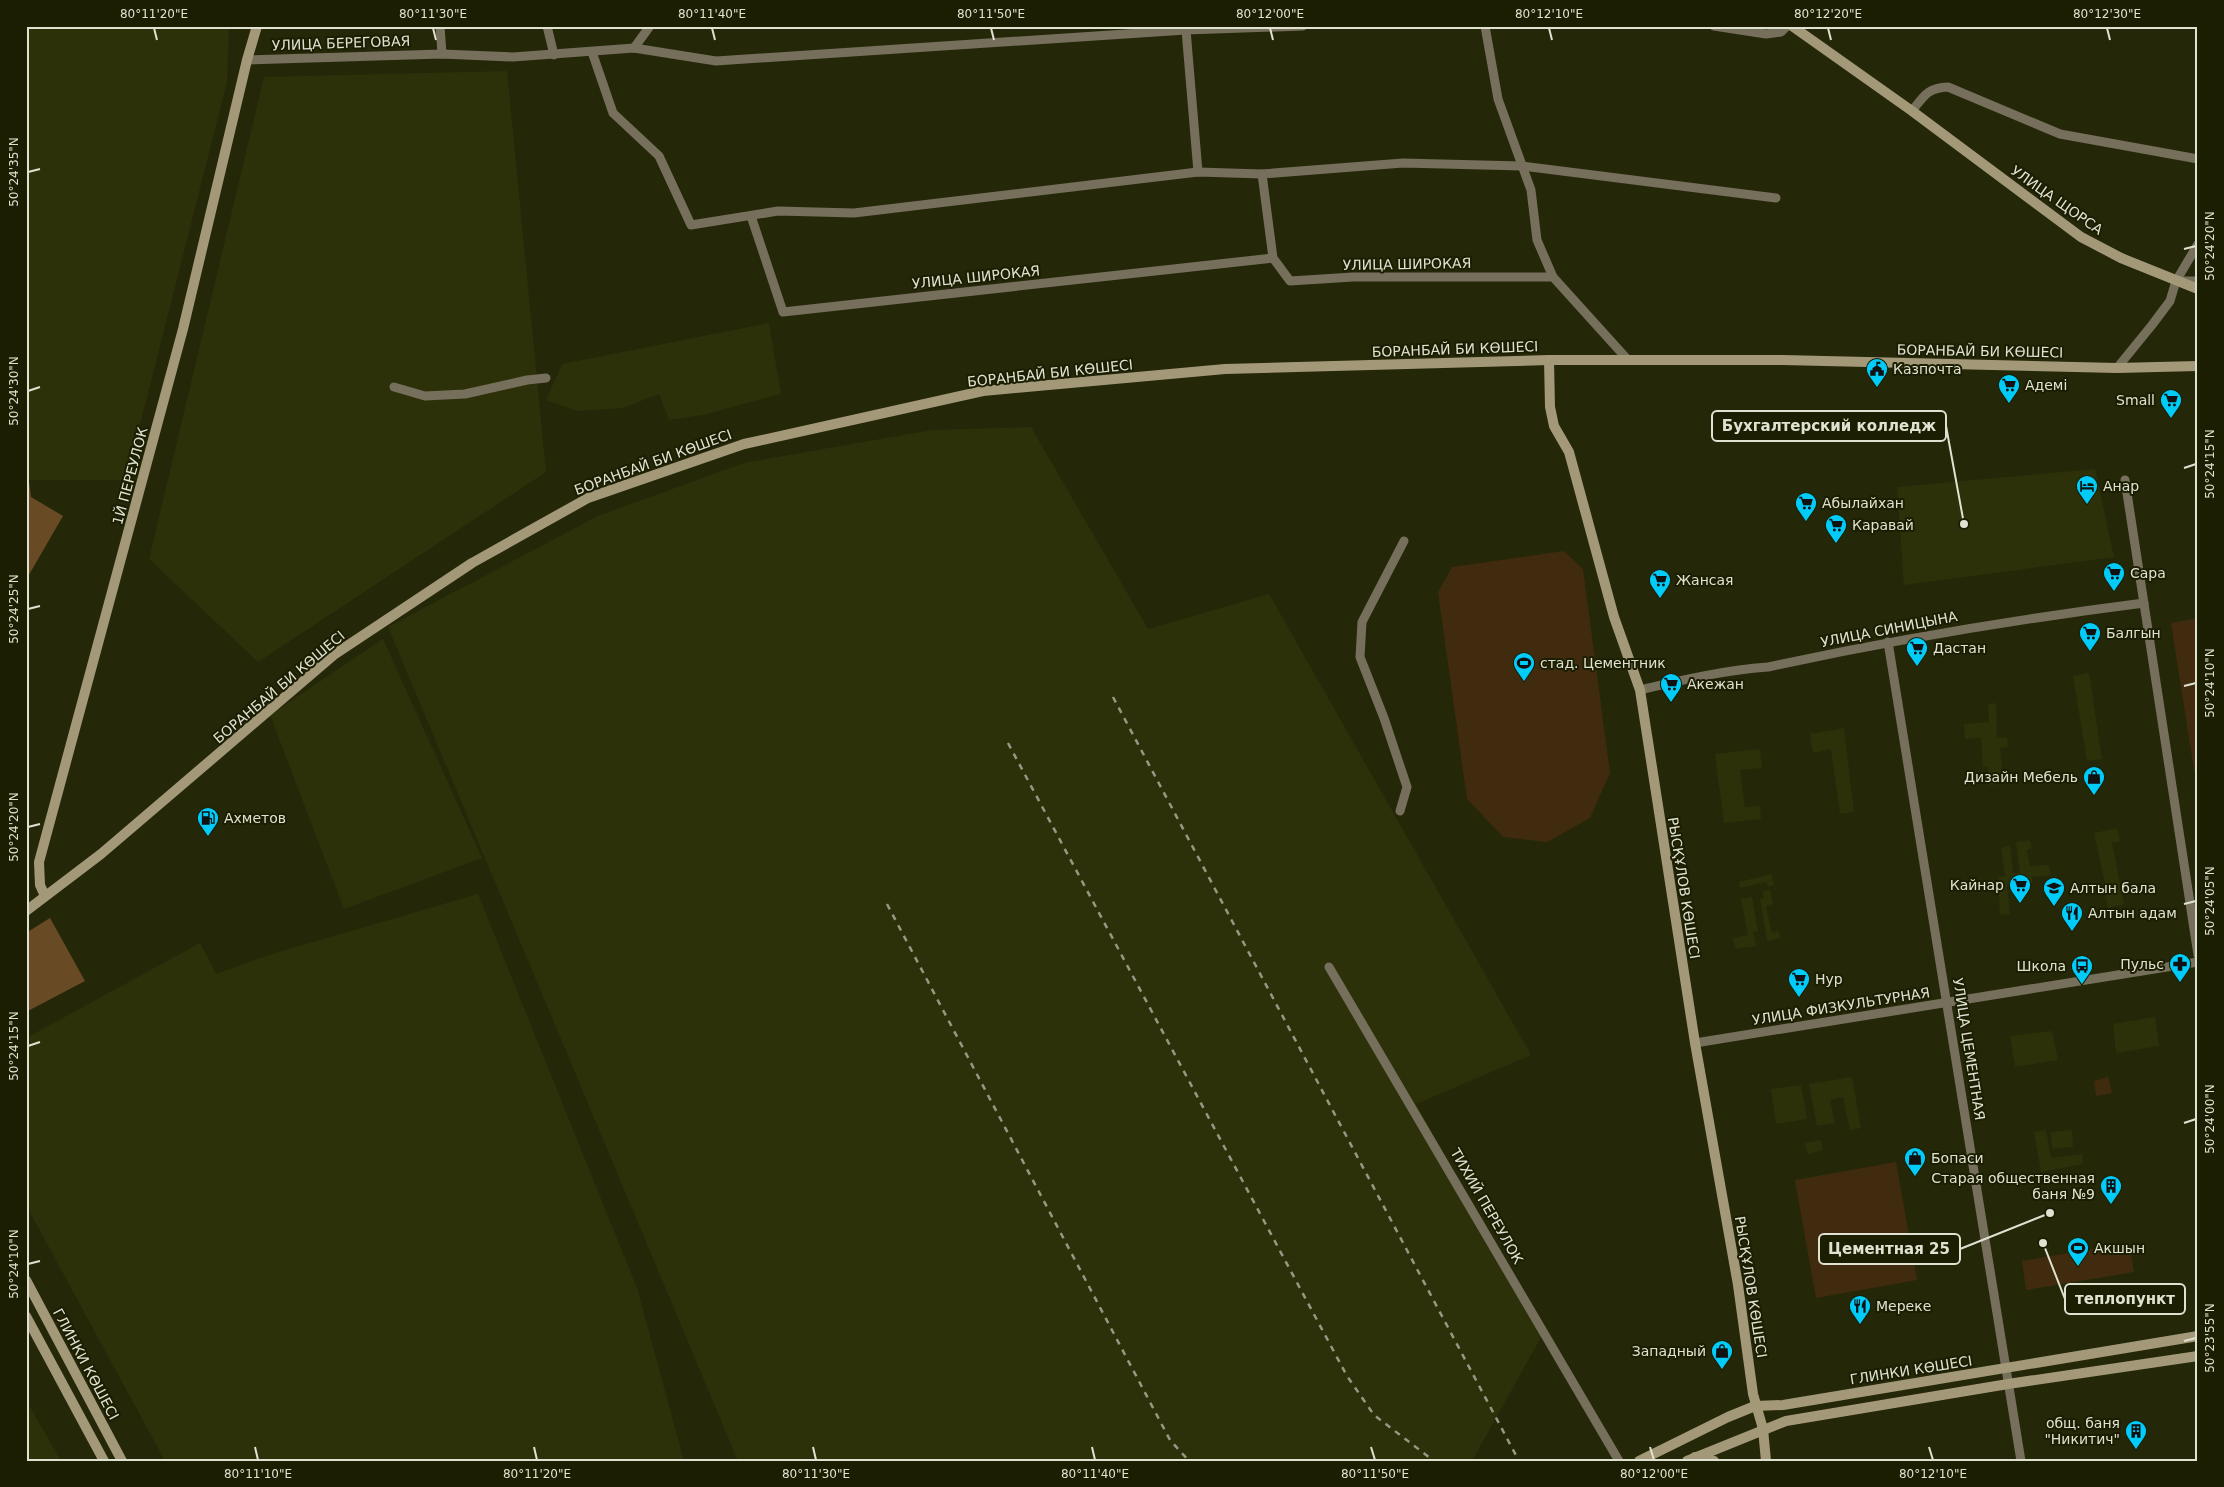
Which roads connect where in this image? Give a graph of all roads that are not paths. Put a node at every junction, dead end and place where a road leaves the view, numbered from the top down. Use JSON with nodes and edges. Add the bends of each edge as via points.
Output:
{"nodes":[{"id":1,"x":257,"y":26,"type":"edge"},
{"id":2,"x":440,"y":26,"type":"edge"},
{"id":3,"x":547,"y":26,"type":"edge"},
{"id":4,"x":650,"y":26,"type":"edge"},
{"id":5,"x":1302,"y":26,"type":"edge"},
{"id":6,"x":1485,"y":26,"type":"edge"},
{"id":7,"x":1714,"y":26,"type":"edge"},
{"id":8,"x":1787,"y":26,"type":"edge"},
{"id":9,"x":1792,"y":26,"type":"edge"},
{"id":10,"x":1186,"y":30,"type":"junction"},
{"id":11,"x":634,"y":48,"type":"junction"},
{"id":12,"x":592,"y":52,"type":"junction"},
{"id":13,"x":442,"y":54,"type":"junction"},
{"id":14,"x":554,"y":55,"type":"junction"},
{"id":15,"x":247,"y":60,"type":"junction"},
{"id":16,"x":1912,"y":110,"type":"junction"},
{"id":17,"x":2198,"y":159,"type":"edge"},
{"id":18,"x":1522,"y":166,"type":"junction"},
{"id":19,"x":1198,"y":172,"type":"junction"},
{"id":20,"x":1262,"y":174,"type":"junction"},
{"id":21,"x":1776,"y":198,"type":"dead end"},
{"id":22,"x":751,"y":216,"type":"junction"},
{"id":23,"x":2198,"y":244,"type":"edge"},
{"id":24,"x":1273,"y":258,"type":"junction"},
{"id":25,"x":1553,"y":277,"type":"junction"},
{"id":26,"x":2176,"y":281,"type":"junction"},
{"id":27,"x":2198,"y":281,"type":"edge"},
{"id":28,"x":2198,"y":289,"type":"edge"},
{"id":29,"x":1549,"y":360,"type":"junction"},
{"id":30,"x":1628,"y":360,"type":"junction"},
{"id":31,"x":2198,"y":366,"type":"edge"},
{"id":32,"x":2117,"y":368,"type":"junction"},
{"id":33,"x":546,"y":378,"type":"dead end"},
{"id":34,"x":394,"y":387,"type":"dead end"},
{"id":35,"x":2125,"y":480,"type":"dead end"},
{"id":36,"x":1404,"y":541,"type":"dead end"},
{"id":37,"x":2144,"y":603,"type":"junction"},
{"id":38,"x":1888,"y":642,"type":"junction"},
{"id":39,"x":1640,"y":690,"type":"junction"},
{"id":40,"x":1400,"y":811,"type":"dead end"},
{"id":41,"x":45,"y":896,"type":"junction"},
{"id":42,"x":26,"y":911,"type":"edge"},
{"id":43,"x":2198,"y":955,"type":"edge"},
{"id":44,"x":2198,"y":962,"type":"edge"},
{"id":45,"x":1329,"y":967,"type":"dead end"},
{"id":46,"x":1948,"y":1003,"type":"junction"},
{"id":47,"x":1695,"y":1043,"type":"junction"},
{"id":48,"x":26,"y":1280,"type":"edge"},
{"id":49,"x":26,"y":1316,"type":"edge"},
{"id":50,"x":2198,"y":1336,"type":"edge"},
{"id":51,"x":2198,"y":1356,"type":"edge"},
{"id":52,"x":2006,"y":1369,"type":"junction"},
{"id":53,"x":2008,"y":1384,"type":"junction"},
{"id":54,"x":1755,"y":1406,"type":"junction"},
{"id":55,"x":1763,"y":1429,"type":"junction"},
{"id":56,"x":1691,"y":1459,"type":"edge"},
{"id":57,"x":104,"y":1461,"type":"edge"},
{"id":58,"x":122,"y":1461,"type":"edge"},
{"id":59,"x":1620,"y":1461,"type":"edge"},
{"id":60,"x":1639,"y":1461,"type":"edge"},
{"id":61,"x":1714,"y":1461,"type":"edge"},
{"id":62,"x":1766,"y":1461,"type":"edge"},
{"id":63,"x":2021,"y":1461,"type":"edge"}],
"edges":[{"from":1,"to":15,"type":"main road","name":"1Й ПЕРЕУЛОК"},
{"from":2,"to":13,"type":"street"},
{"from":3,"to":14,"type":"street"},
{"from":4,"to":11,"type":"street"},
{"from":5,"to":10,"type":"street","name":"УЛИЦА БЕРЕГОВАЯ"},
{"from":6,"to":18,"type":"street","via":[[1498,99]]},
{"from":7,"to":8,"type":"street","via":[[1766,34],[1781,32]]},
{"from":9,"to":16,"type":"main road","name":"УЛИЦА ЩОРСА"},
{"from":10,"to":11,"type":"street","name":"УЛИЦА БЕРЕГОВАЯ","via":[[716,61]]},
{"from":10,"to":19,"type":"street"},
{"from":11,"to":12,"type":"street","name":"УЛИЦА БЕРЕГОВАЯ"},
{"from":12,"to":14,"type":"street","name":"УЛИЦА БЕРЕГОВАЯ"},
{"from":12,"to":22,"type":"street","via":[[613,113],[659,156],[691,225]]},
{"from":13,"to":14,"type":"street","name":"УЛИЦА БЕРЕГОВАЯ"},
{"from":13,"to":15,"type":"street","name":"УЛИЦА БЕРЕГОВАЯ"},
{"from":15,"to":41,"type":"main road","name":"1Й ПЕРЕУЛОК","via":[[174,364],[39,862],[40,885]]},
{"from":16,"to":17,"type":"street","via":[[1928,92],[1948,87],[2060,134]]},
{"from":16,"to":26,"type":"main road","name":"УЛИЦА ЩОРСА","via":[[2081,237]]},
{"from":18,"to":20,"type":"street","via":[[1403,164]]},
{"from":18,"to":21,"type":"street"},
{"from":18,"to":25,"type":"street","via":[[1531,190],[1537,240]]},
{"from":19,"to":20,"type":"street"},
{"from":19,"to":22,"type":"street","via":[[854,213],[778,211]]},
{"from":20,"to":24,"type":"street","name":"УЛИЦА ШИРОКАЯ"},
{"from":22,"to":24,"type":"street","name":"УЛИЦА ШИРОКАЯ","via":[[783,312]]},
{"from":23,"to":26,"type":"street"},
{"from":24,"to":25,"type":"street","name":"УЛИЦА ШИРОКАЯ","via":[[1290,281],[1353,277]]},
{"from":25,"to":30,"type":"street"},
{"from":26,"to":27,"type":"street"},
{"from":26,"to":28,"type":"main road","name":"УЛИЦА ЩОРСА"},
{"from":26,"to":32,"type":"street","via":[[2170,301]]},
{"from":29,"to":30,"type":"main road","name":"БОРАНБАЙ БИ КӨШЕСІ"},
{"from":29,"to":39,"type":"main road","name":"РЫСҚҰЛОВ КӨШЕСІ","via":[[1550,407],[1554,426],[1569,452],[1614,617]]},
{"from":29,"to":41,"type":"main road","name":"БОРАНБАЙ БИ КӨШЕСІ","via":[[1225,368],[983,391],[744,444],[588,498],[472,563],[335,654],[101,854]]},
{"from":30,"to":32,"type":"main road","name":"БОРАНБАЙ БИ КӨШЕСІ"},
{"from":31,"to":32,"type":"main road","name":"БОРАНБАЙ БИ КӨШЕСІ"},
{"from":33,"to":34,"type":"street","via":[[464,394],[425,396]]},
{"from":35,"to":37,"type":"street"},
{"from":36,"to":40,"type":"street","via":[[1362,622],[1360,657],[1407,787]]},
{"from":37,"to":38,"type":"street","name":"УЛИЦА СИНИЦЫНА","via":[[2038,616]]},
{"from":37,"to":43,"type":"street"},
{"from":38,"to":39,"type":"street","name":"УЛИЦА СИНИЦЫНА"},
{"from":38,"to":46,"type":"street","name":"УЛИЦА ЦЕМЕНТНАЯ"},
{"from":39,"to":47,"type":"main road","name":"РЫСҚҰЛОВ КӨШЕСІ"},
{"from":41,"to":42,"type":"main road","name":"БОРАНБАЙ БИ КӨШЕСІ"},
{"from":44,"to":46,"type":"street","name":"УЛИЦА ФИЗКУЛЬТУРНАЯ"},
{"from":45,"to":59,"type":"street","name":"ТИХИЙ ПЕРЕУЛОК"},
{"from":46,"to":47,"type":"street","name":"УЛИЦА ФИЗКУЛЬТУРНАЯ"},
{"from":46,"to":52,"type":"street","name":"УЛИЦА ЦЕМЕНТНАЯ"},
{"from":47,"to":54,"type":"main road","name":"РЫСҚҰЛОВ КӨШЕСІ","via":[[1738,1285]]},
{"from":48,"to":58,"type":"main road","name":"ГЛИНКИ КӨШЕСІ"},
{"from":49,"to":57,"type":"main road"},
{"from":50,"to":52,"type":"main road","name":"ГЛИНКИ КӨШЕСІ"},
{"from":51,"to":53,"type":"main road"},
{"from":52,"to":53,"type":"street","name":"УЛИЦА ЦЕМЕНТНАЯ"},
{"from":52,"to":54,"type":"main road","name":"ГЛИНКИ КӨШЕСІ","via":[[1784,1405]]},
{"from":53,"to":55,"type":"main road","via":[[1786,1421]]},
{"from":53,"to":63,"type":"street","name":"УЛИЦА ЦЕМЕНТНАЯ"},
{"from":54,"to":55,"type":"main road","name":"РЫСҚҰЛОВ КӨШЕСІ"},
{"from":54,"to":60,"type":"main road","name":"ГЛИНКИ КӨШЕСІ"},
{"from":55,"to":56,"type":"main road"},
{"from":55,"to":62,"type":"main road","name":"РЫСҚҰЛОВ КӨШЕСІ"},
{"from":56,"to":61,"type":"main road"}]}
